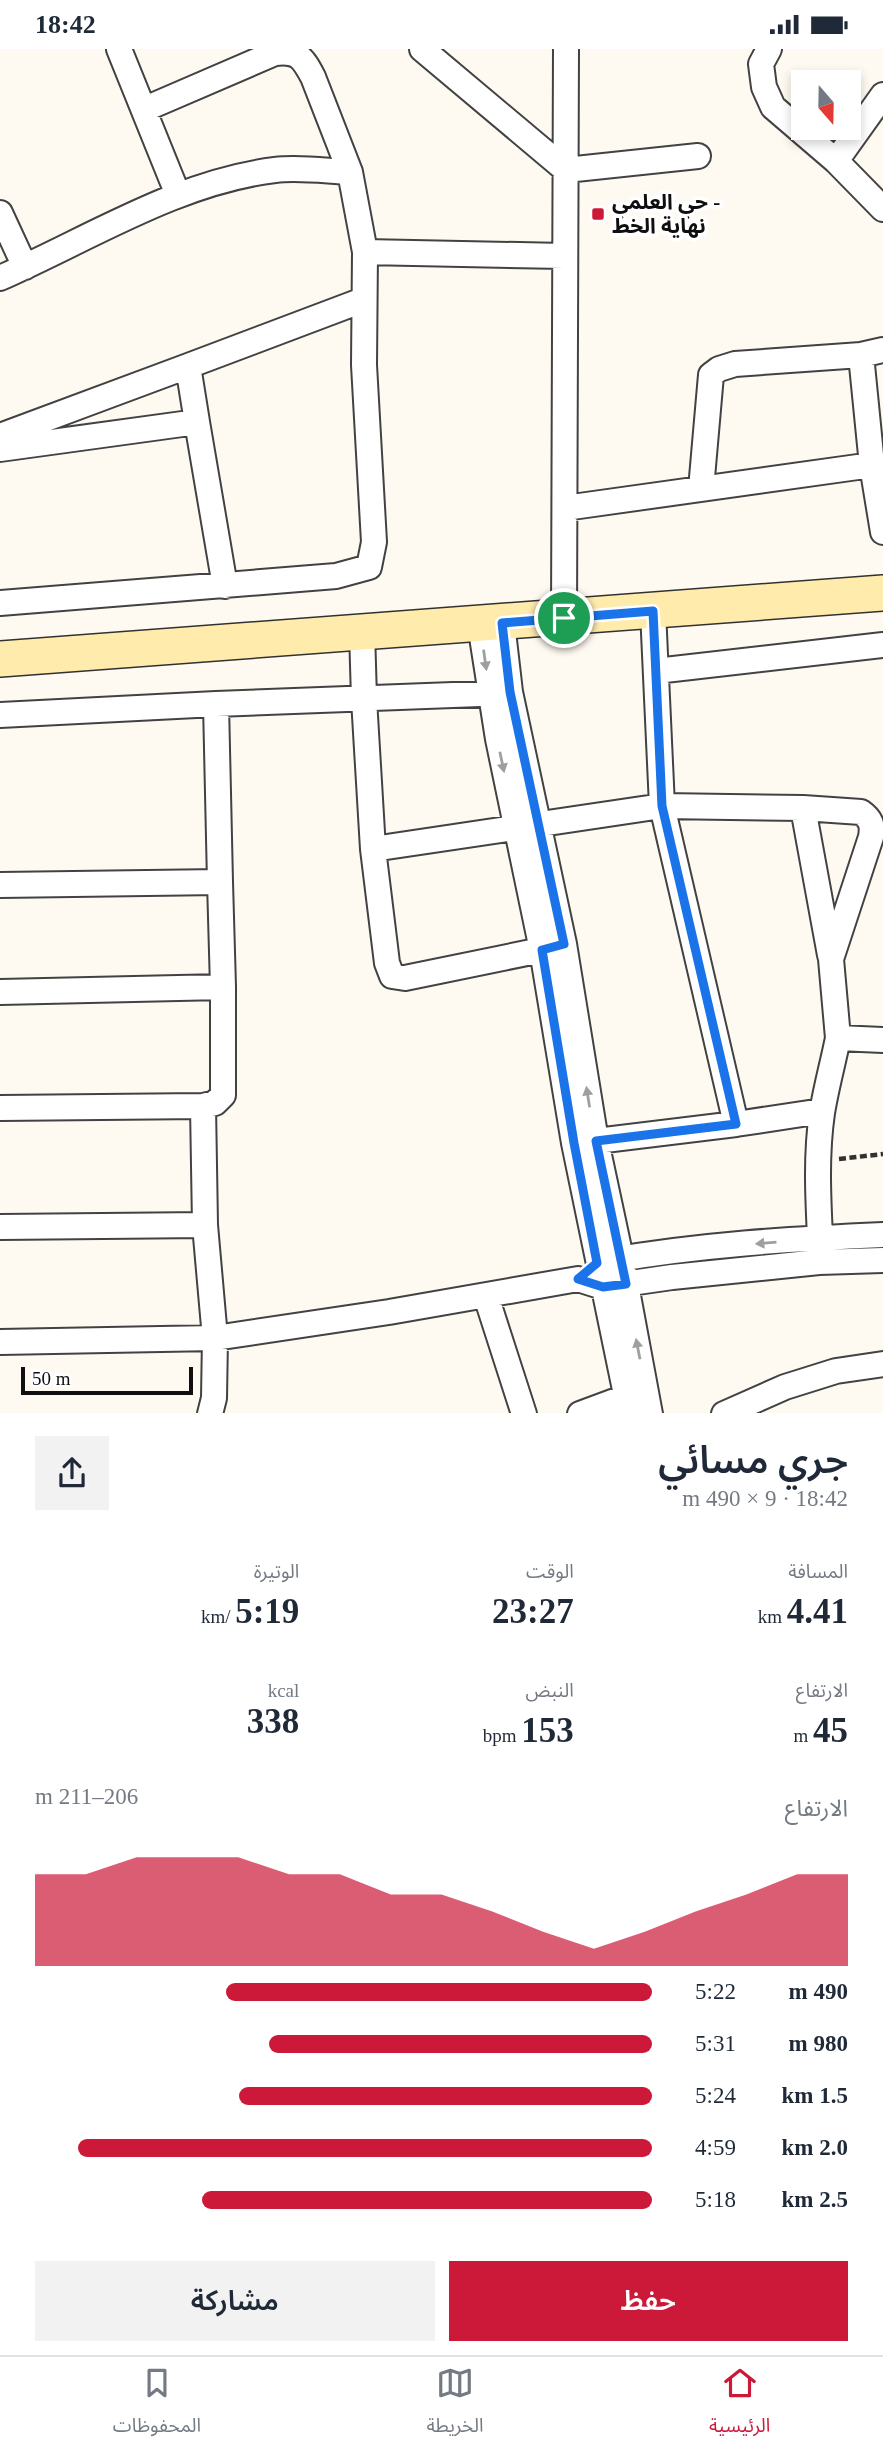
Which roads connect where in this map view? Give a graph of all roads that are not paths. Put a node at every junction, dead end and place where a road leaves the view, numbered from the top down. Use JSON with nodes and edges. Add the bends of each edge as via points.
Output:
{"nodes":[{"id":1,"x":119,"y":49,"type":"edge"},
{"id":2,"x":422,"y":49,"type":"edge"},
{"id":3,"x":566,"y":49,"type":"edge"},
{"id":4,"x":769,"y":49,"type":"edge"},
{"id":5,"x":883,"y":95,"type":"edge"},
{"id":6,"x":145,"y":109,"type":"junction"},
{"id":7,"x":698,"y":156,"type":"dead end"},
{"id":8,"x":836,"y":162,"type":"junction"},
{"id":9,"x":566,"y":170,"type":"junction"},
{"id":10,"x":350,"y":172,"type":"junction"},
{"id":11,"x":178,"y":195,"type":"junction"},
{"id":12,"x":883,"y":209,"type":"edge"},
{"id":13,"x":0,"y":213,"type":"edge"},
{"id":14,"x":375,"y":252,"type":"junction"},
{"id":15,"x":564,"y":256,"type":"junction"},
{"id":16,"x":25,"y":268,"type":"junction"},
{"id":17,"x":0,"y":278,"type":"edge"},
{"id":18,"x":363,"y":300,"type":"junction"},
{"id":19,"x":872,"y":352,"type":"edge"},
{"id":20,"x":188,"y":366,"type":"junction"},
{"id":21,"x":197,"y":422,"type":"junction"},
{"id":22,"x":0,"y":436,"type":"edge"},
{"id":23,"x":0,"y":449,"type":"edge"},
{"id":24,"x":872,"y":465,"type":"junction"},
{"id":25,"x":701,"y":489,"type":"junction"},
{"id":26,"x":565,"y":508,"type":"junction"},
{"id":27,"x":883,"y":533,"type":"edge"},
{"id":28,"x":225,"y":586,"type":"junction"},
{"id":29,"x":883,"y":593,"type":"edge"},
{"id":30,"x":0,"y":603,"type":"edge"},
{"id":31,"x":653,"y":611,"type":"junction"},
{"id":32,"x":564,"y":618,"type":"junction"},
{"id":33,"x":491,"y":623,"type":"junction"},
{"id":34,"x":362,"y":631,"type":"junction"},
{"id":35,"x":883,"y":645,"type":"edge"},
{"id":36,"x":0,"y":659,"type":"edge"},
{"id":37,"x":656,"y":671,"type":"junction"},
{"id":38,"x":500,"y":694,"type":"junction"},
{"id":39,"x":364,"y":699,"type":"junction"},
{"id":40,"x":216,"y":704,"type":"junction"},
{"id":41,"x":0,"y":715,"type":"edge"},
{"id":42,"x":662,"y":806,"type":"junction"},
{"id":43,"x":803,"y":808,"type":"junction"},
{"id":44,"x":528,"y":826,"type":"junction"},
{"id":45,"x":373,"y":849,"type":"junction"},
{"id":46,"x":220,"y":882,"type":"junction"},
{"id":47,"x":0,"y":885,"type":"edge"},
{"id":48,"x":553,"y":947,"type":"junction"},
{"id":49,"x":831,"y":959,"type":"junction"},
{"id":50,"x":223,"y":987,"type":"junction"},
{"id":51,"x":0,"y":992,"type":"edge"},
{"id":52,"x":838,"y":1038,"type":"junction"},
{"id":53,"x":883,"y":1040,"type":"edge"},
{"id":54,"x":203,"y":1106,"type":"junction"},
{"id":55,"x":0,"y":1108,"type":"edge"},
{"id":56,"x":822,"y":1111,"type":"junction"},
{"id":57,"x":736,"y":1124,"type":"junction"},
{"id":58,"x":585,"y":1142,"type":"junction"},
{"id":59,"x":205,"y":1225,"type":"junction"},
{"id":60,"x":0,"y":1227,"type":"edge"},
{"id":61,"x":883,"y":1235,"type":"edge"},
{"id":62,"x":820,"y":1237,"type":"junction"},
{"id":63,"x":883,"y":1260,"type":"edge"},
{"id":64,"x":612,"y":1273,"type":"junction"},
{"id":65,"x":486,"y":1296,"type":"junction"},
{"id":66,"x":215,"y":1338,"type":"junction"},
{"id":67,"x":0,"y":1342,"type":"edge"},
{"id":68,"x":883,"y":1364,"type":"edge"},
{"id":69,"x":638,"y":1403,"type":"edge"},
{"id":70,"x":210,"y":1413,"type":"edge"},
{"id":71,"x":524,"y":1413,"type":"edge"},
{"id":72,"x":580,"y":1413,"type":"edge"},
{"id":73,"x":724,"y":1413,"type":"edge"}],
"edges":[{"from":1,"to":6,"type":"street"},
{"from":2,"to":9,"type":"street"},
{"from":3,"to":9,"type":"street"},
{"from":4,"to":8,"type":"street","via":[[761,64],[773,107]]},
{"from":5,"to":8,"type":"street"},
{"from":6,"to":10,"type":"street","via":[[289,51],[307,65]]},
{"from":6,"to":11,"type":"street"},
{"from":7,"to":9,"type":"street"},
{"from":8,"to":12,"type":"street"},
{"from":9,"to":15,"type":"street"},
{"from":10,"to":11,"type":"street","via":[[276,170]]},
{"from":10,"to":14,"type":"street"},
{"from":11,"to":16,"type":"street"},
{"from":13,"to":16,"type":"street"},
{"from":14,"to":15,"type":"street"},
{"from":14,"to":18,"type":"street"},
{"from":15,"to":26,"type":"street"},
{"from":16,"to":17,"type":"street"},
{"from":18,"to":20,"type":"street"},
{"from":18,"to":28,"type":"street","via":[[374,542],[369,567],[337,576]]},
{"from":19,"to":24,"type":"street"},
{"from":19,"to":25,"type":"street","via":[[735,364],[711,375]]},
{"from":20,"to":21,"type":"street"},
{"from":20,"to":22,"type":"street"},
{"from":21,"to":23,"type":"street"},
{"from":21,"to":28,"type":"street"},
{"from":24,"to":25,"type":"street"},
{"from":24,"to":27,"type":"street"},
{"from":25,"to":26,"type":"street"},
{"from":26,"to":32,"type":"street"},
{"from":28,"to":30,"type":"street"},
{"from":29,"to":31,"type":"street"},
{"from":31,"to":32,"type":"street"},
{"from":31,"to":37,"type":"street"},
{"from":32,"to":33,"type":"street"},
{"from":33,"to":34,"type":"street"},
{"from":33,"to":38,"type":"street"},
{"from":34,"to":36,"type":"street"},
{"from":34,"to":39,"type":"street"},
{"from":35,"to":37,"type":"street"},
{"from":37,"to":42,"type":"street"},
{"from":38,"to":39,"type":"street"},
{"from":38,"to":44,"type":"street"},
{"from":39,"to":40,"type":"street"},
{"from":39,"to":45,"type":"street"},
{"from":40,"to":41,"type":"street"},
{"from":40,"to":46,"type":"street"},
{"from":42,"to":43,"type":"street"},
{"from":42,"to":44,"type":"street"},
{"from":42,"to":57,"type":"street"},
{"from":43,"to":49,"type":"street"},
{"from":43,"to":49,"type":"street","via":[[861,812],[871,822],[871,837]]},
{"from":44,"to":45,"type":"street"},
{"from":44,"to":48,"type":"street"},
{"from":45,"to":48,"type":"street","via":[[392,976],[405,978]]},
{"from":46,"to":47,"type":"street"},
{"from":46,"to":50,"type":"street"},
{"from":48,"to":58,"type":"street"},
{"from":49,"to":52,"type":"street"},
{"from":50,"to":51,"type":"street"},
{"from":50,"to":54,"type":"street","via":[[223,1095]]},
{"from":52,"to":53,"type":"street"},
{"from":52,"to":56,"type":"street"},
{"from":54,"to":55,"type":"street"},
{"from":54,"to":59,"type":"street"},
{"from":56,"to":57,"type":"street"},
{"from":56,"to":62,"type":"street","via":[[817,1161]]},
{"from":57,"to":58,"type":"street"},
{"from":58,"to":64,"type":"street"},
{"from":59,"to":60,"type":"street"},
{"from":59,"to":66,"type":"street"},
{"from":61,"to":62,"type":"street"},
{"from":62,"to":64,"type":"street","one_way":true},
{"from":63,"to":64,"type":"street","via":[[672,1277]]},
{"from":64,"to":65,"type":"street"},
{"from":64,"to":69,"type":"street"},
{"from":65,"to":66,"type":"street"},
{"from":65,"to":71,"type":"street"},
{"from":66,"to":67,"type":"street"},
{"from":66,"to":70,"type":"street"},
{"from":68,"to":73,"type":"street","via":[[836,1371]]},
{"from":69,"to":72,"type":"street"}]}
